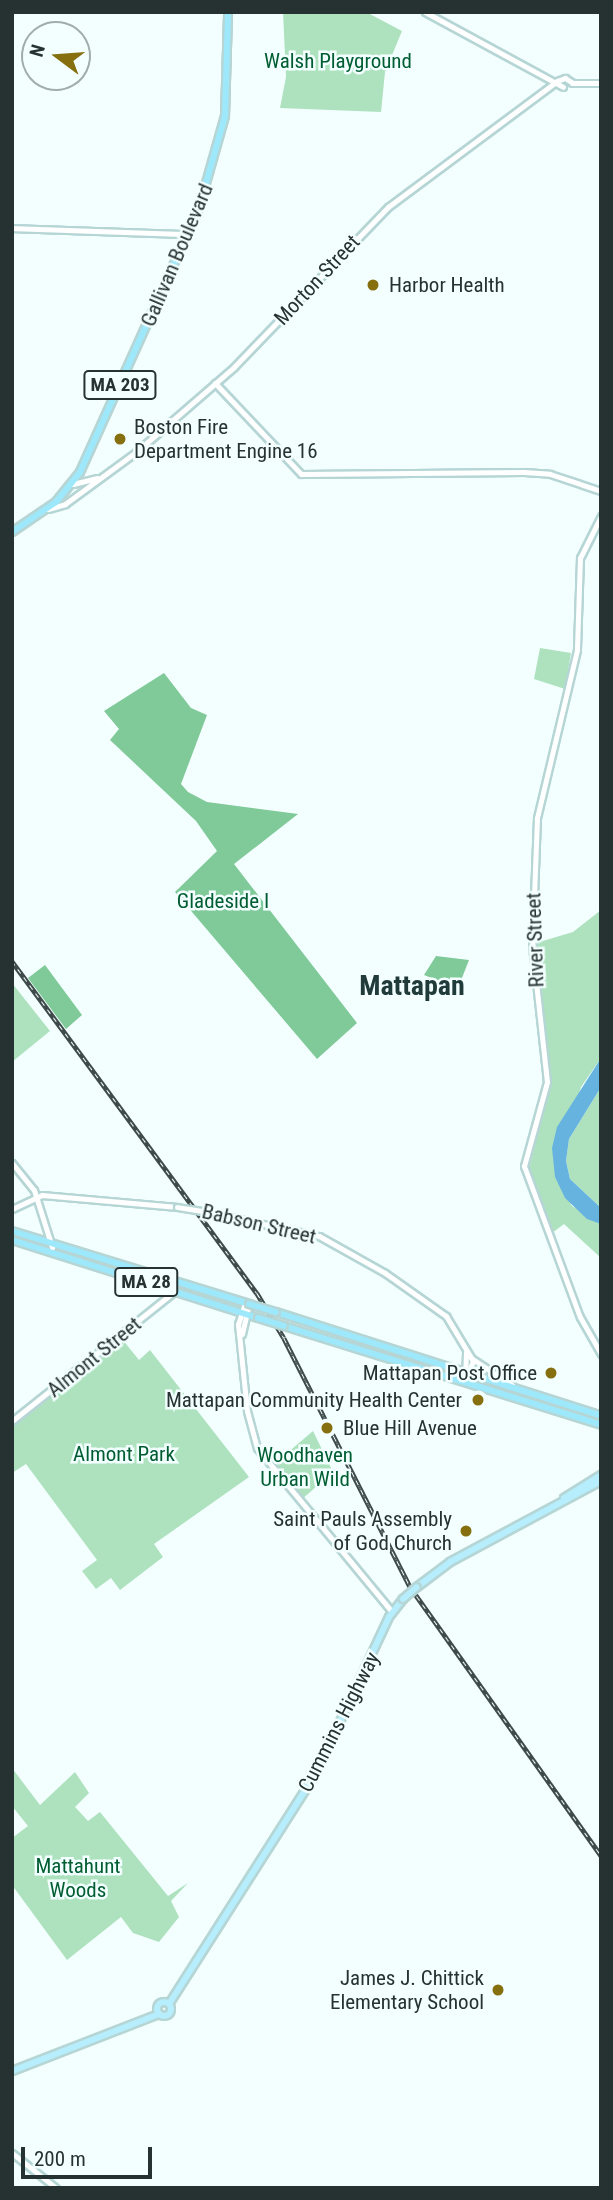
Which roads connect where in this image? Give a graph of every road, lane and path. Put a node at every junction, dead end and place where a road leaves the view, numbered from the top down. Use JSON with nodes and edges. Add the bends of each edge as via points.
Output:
{"nodes":[{"id":1,"x":228,"y":12,"type":"edge"},
{"id":2,"x":425,"y":12,"type":"edge"},
{"id":3,"x":557,"y":81,"type":"junction"},
{"id":4,"x":601,"y":82,"type":"edge"},
{"id":5,"x":573,"y":83,"type":"junction"},
{"id":6,"x":563,"y":87,"type":"junction"},
{"id":7,"x":543,"y":94,"type":"junction"},
{"id":8,"x":12,"y":228,"type":"edge"},
{"id":9,"x":187,"y":234,"type":"junction"},
{"id":10,"x":215,"y":383,"type":"junction"},
{"id":11,"x":100,"y":477,"type":"junction"},
{"id":12,"x":73,"y":484,"type":"junction"},
{"id":13,"x":601,"y":491,"type":"edge"},
{"id":14,"x":48,"y":509,"type":"junction"},
{"id":15,"x":601,"y":516,"type":"edge"},
{"id":16,"x":12,"y":532,"type":"edge"},
{"id":17,"x":12,"y":1163,"type":"edge"},
{"id":18,"x":36,"y":1196,"type":"junction"},
{"id":19,"x":12,"y":1209,"type":"edge"},
{"id":20,"x":12,"y":1231,"type":"edge"},
{"id":21,"x":12,"y":1240,"type":"edge"},
{"id":22,"x":53,"y":1243,"type":"junction"},
{"id":23,"x":50,"y":1252,"type":"junction"},
{"id":24,"x":175,"y":1291,"type":"junction"},
{"id":25,"x":247,"y":1303,"type":"junction"},
{"id":26,"x":243,"y":1313,"type":"junction"},
{"id":27,"x":466,"y":1352,"type":"junction"},
{"id":28,"x":601,"y":1354,"type":"edge"},
{"id":29,"x":471,"y":1359,"type":"junction"},
{"id":30,"x":467,"y":1372,"type":"junction"},
{"id":31,"x":465,"y":1381,"type":"junction"},
{"id":32,"x":493,"y":1381,"type":"junction"},
{"id":33,"x":491,"y":1388,"type":"junction"},
{"id":34,"x":521,"y":1390,"type":"junction"},
{"id":35,"x":601,"y":1416,"type":"edge"},
{"id":36,"x":12,"y":1421,"type":"edge"},
{"id":37,"x":601,"y":1425,"type":"edge"},
{"id":38,"x":601,"y":1475,"type":"edge"},
{"id":39,"x":601,"y":1481,"type":"edge"},
{"id":40,"x":564,"y":1499,"type":"junction"},
{"id":41,"x":392,"y":1612,"type":"junction"},
{"id":42,"x":12,"y":2071,"type":"edge"},
{"id":43,"x":12,"y":2153,"type":"edge"},
{"id":44,"x":56,"y":2188,"type":"edge"}],
"edges":[{"from":1,"to":9,"type":"highway","name":"Gallivan Boulevard","number":"MA 203","via":[[225,120],[210,178]]},
{"from":2,"to":3,"type":"main road"},
{"from":3,"to":5,"type":"main road","via":[[565,78]]},
{"from":3,"to":6,"type":"main road"},
{"from":3,"to":7,"type":"main road","name":"Morton Street"},
{"from":4,"to":5,"type":"main road"},
{"from":5,"to":6,"type":"main road","name":"Morton Street"},
{"from":6,"to":7,"type":"main road","name":"Morton Street"},
{"from":7,"to":10,"type":"main road","name":"Morton Street","via":[[388,207]]},
{"from":8,"to":9,"type":"main road"},
{"from":9,"to":12,"type":"highway","name":"Gallivan Boulevard","number":"MA 203"},
{"from":10,"to":11,"type":"main road","name":"Morton Street","via":[[150,441]]},
{"from":10,"to":13,"type":"main road","via":[[301,474],[540,473]]},
{"from":11,"to":12,"type":"main road","name":"Morton Street"},
{"from":11,"to":14,"type":"main road","name":"Morton Street","via":[[65,504]]},
{"from":12,"to":14,"type":"highway","name":"Morton Street","number":"MA 203"},
{"from":14,"to":16,"type":"highway","name":"Morton Street","number":"MA 203"},
{"from":15,"to":28,"type":"main road","name":"River Street","via":[[580,558],[578,650],[537,818],[532,946],[547,1082],[524,1169],[578,1312]]},
{"from":17,"to":18,"type":"main road"},
{"from":18,"to":19,"type":"main road"},
{"from":18,"to":22,"type":"main road"},
{"from":18,"to":27,"type":"main road","name":"Babson Street","bridge":true,"via":[[177,1207],[312,1234],[349,1251],[435,1306]]},
{"from":20,"to":22,"type":"highway","number":"MA 28"},
{"from":21,"to":23,"type":"highway","number":"MA 28"},
{"from":22,"to":23,"type":"main road"},
{"from":22,"to":25,"type":"highway","number":"MA 28"},
{"from":23,"to":24,"type":"highway","number":"MA 28"},
{"from":24,"to":26,"type":"highway","number":"MA 28"},
{"from":24,"to":36,"type":"main road","name":"Almont Street"},
{"from":25,"to":26,"type":"main road"},
{"from":25,"to":30,"type":"highway","number":"MA 28","bridge":true},
{"from":26,"to":31,"type":"highway","number":"MA 28","bridge":true},
{"from":26,"to":41,"type":"main road","via":[[249,1424],[263,1458]]},
{"from":27,"to":29,"type":"main road","name":"Babson Street"},
{"from":27,"to":30,"type":"main road"},
{"from":29,"to":30,"type":"main road"},
{"from":29,"to":34,"type":"main road"},
{"from":30,"to":31,"type":"main road"},
{"from":30,"to":32,"type":"highway","number":"MA 28"},
{"from":31,"to":33,"type":"highway","number":"MA 28"},
{"from":32,"to":33,"type":"highway"},
{"from":32,"to":34,"type":"highway","number":"MA 28"},
{"from":33,"to":37,"type":"highway","number":"MA 28"},
{"from":34,"to":35,"type":"highway","number":"MA 28"},
{"from":38,"to":40,"type":"main road","name":"Cummins Highway"},
{"from":39,"to":40,"type":"main road","name":"Cummins Highway"},
{"from":40,"to":41,"type":"main road","name":"Cummins Highway","bridge":true,"via":[[439,1569]]},
{"from":41,"to":42,"type":"main road","name":"Cummins Highway","via":[[315,1775],[169,2004],[169,2014]]},
{"from":43,"to":44,"type":"main road"}]}
